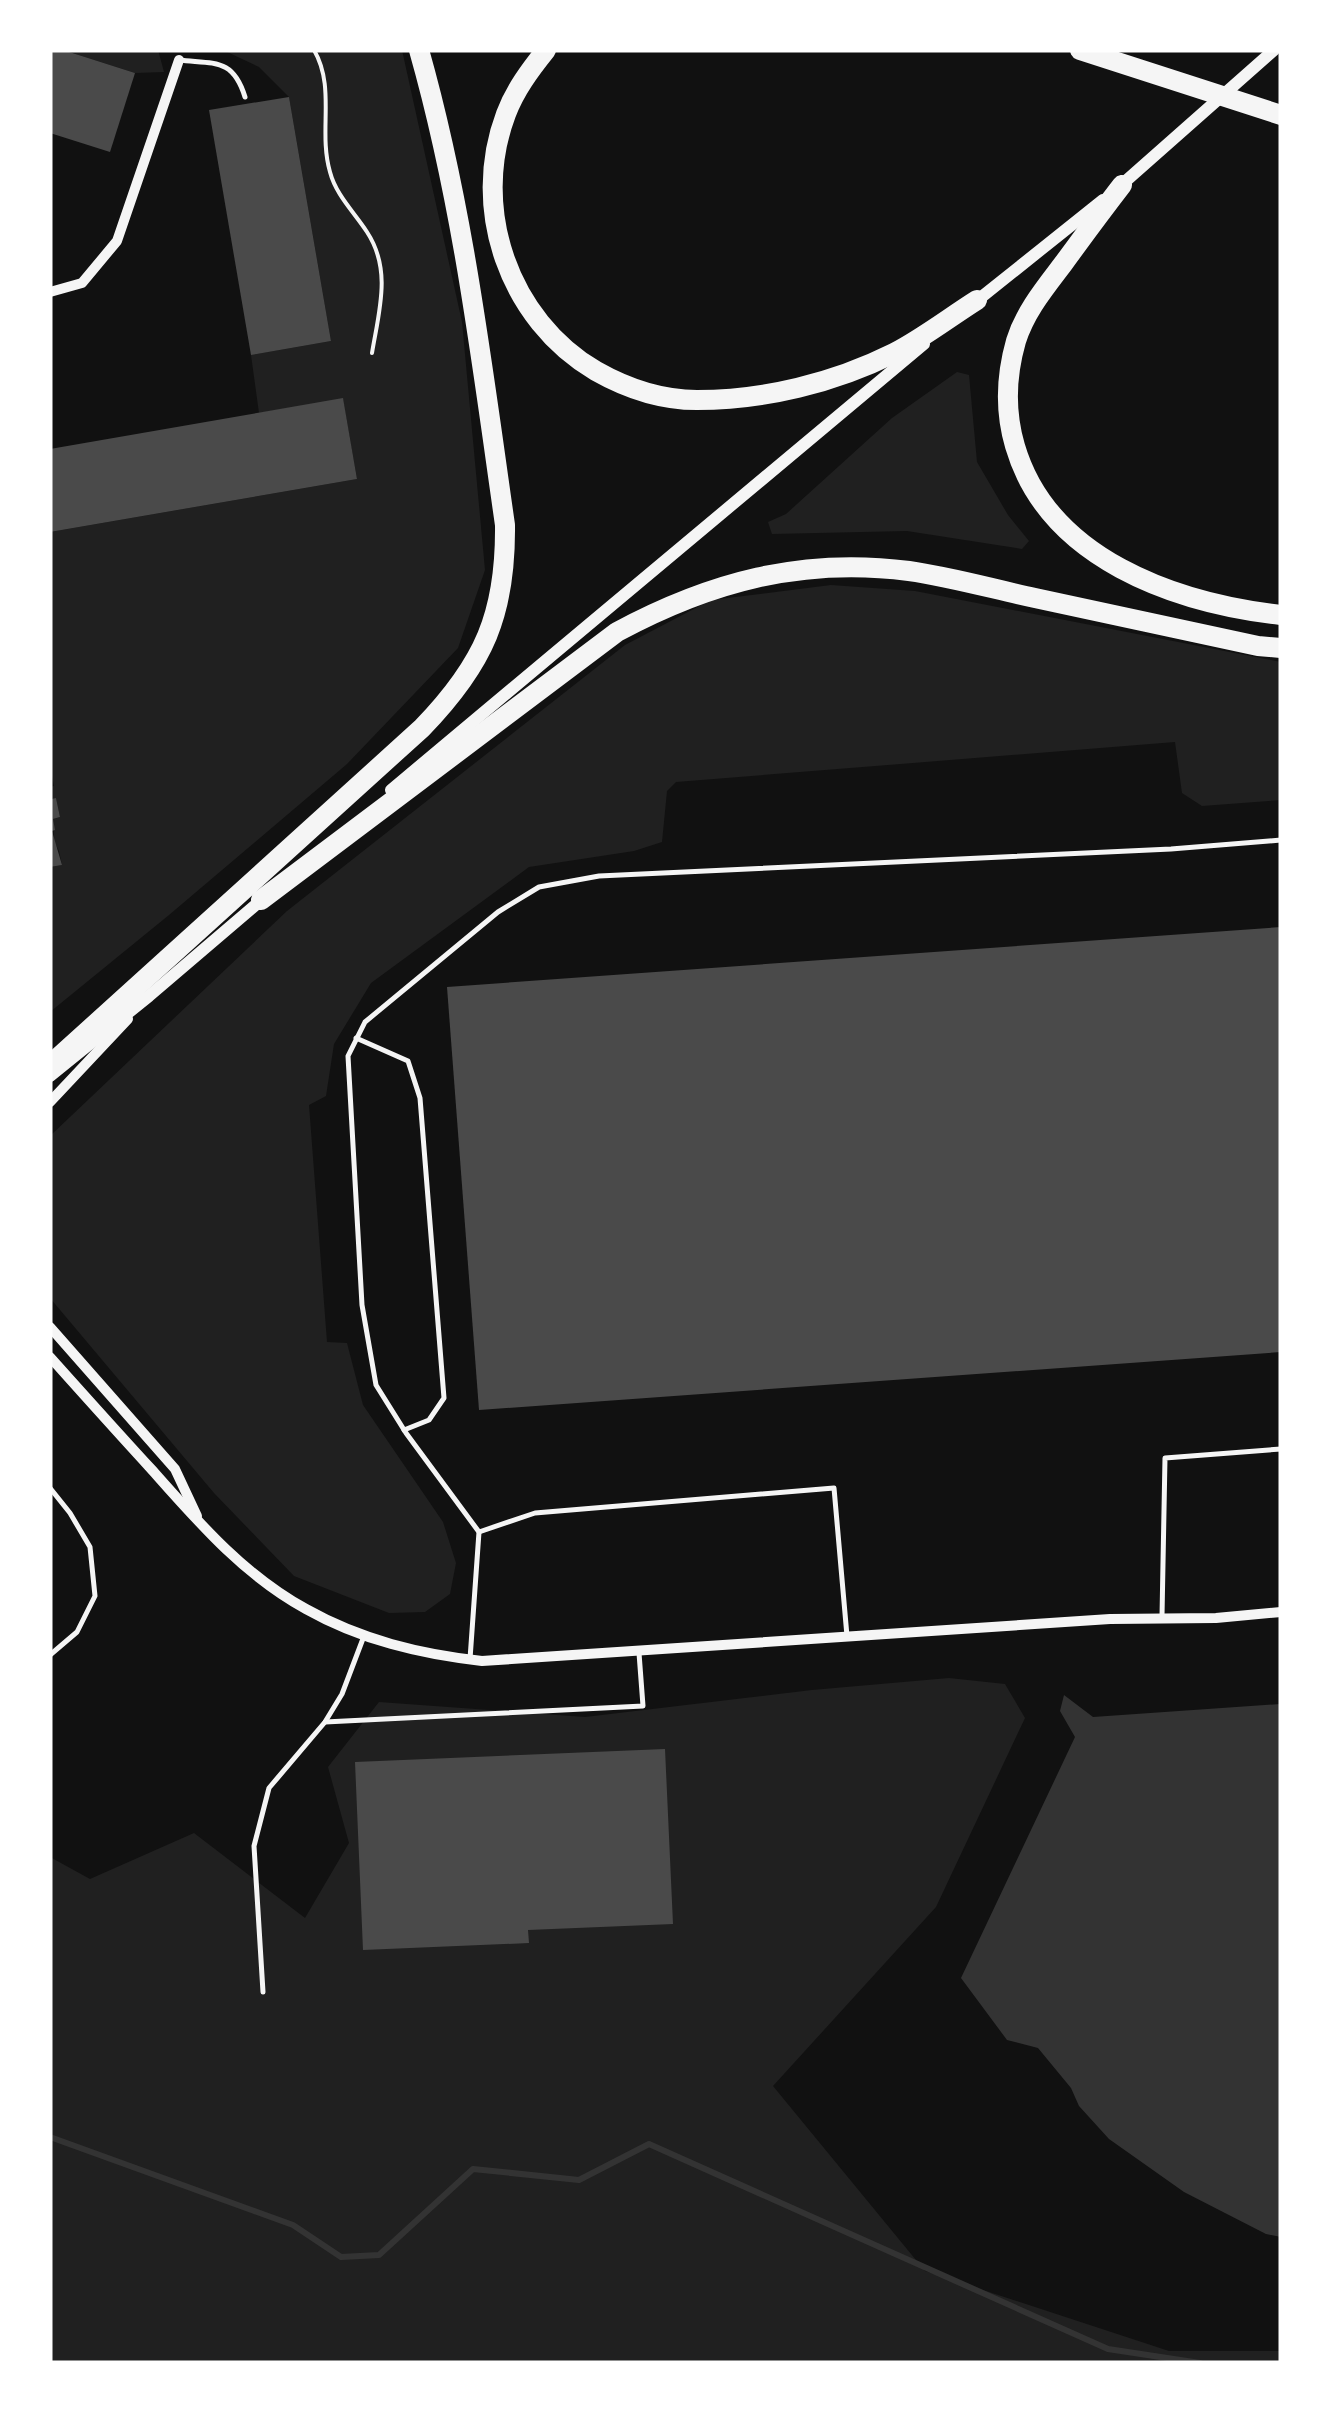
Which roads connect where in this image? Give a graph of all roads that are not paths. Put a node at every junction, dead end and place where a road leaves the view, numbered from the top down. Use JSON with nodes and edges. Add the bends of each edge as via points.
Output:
{"nodes":[{"id":1,"x":418,"y":50,"type":"edge"},
{"id":2,"x":546,"y":50,"type":"edge"},
{"id":3,"x":1080,"y":50,"type":"edge"},
{"id":4,"x":1274,"y":50,"type":"edge"},
{"id":5,"x":179,"y":60,"type":"joint"},
{"id":6,"x":245,"y":97,"type":"dead end"},
{"id":7,"x":1281,"y":118,"type":"edge"},
{"id":8,"x":1122,"y":185,"type":"junction"},
{"id":9,"x":50,"y":292,"type":"edge"},
{"id":10,"x":977,"y":300,"type":"junction"},
{"id":11,"x":1281,"y":615,"type":"edge"},
{"id":12,"x":1281,"y":648,"type":"edge"},
{"id":13,"x":1281,"y":840,"type":"edge"},
{"id":14,"x":261,"y":900,"type":"junction"},
{"id":15,"x":150,"y":996,"type":"junction"},
{"id":16,"x":356,"y":1038,"type":"junction"},
{"id":17,"x":50,"y":1065,"type":"edge"},
{"id":18,"x":50,"y":1076,"type":"edge"},
{"id":19,"x":50,"y":1102,"type":"edge"},
{"id":20,"x":50,"y":1327,"type":"edge"},
{"id":21,"x":50,"y":1357,"type":"edge"},
{"id":22,"x":404,"y":1430,"type":"junction"},
{"id":23,"x":1281,"y":1449,"type":"edge"},
{"id":24,"x":50,"y":1488,"type":"edge"},
{"id":25,"x":202,"y":1526,"type":"junction"},
{"id":26,"x":479,"y":1532,"type":"junction"},
{"id":27,"x":1281,"y":1612,"type":"edge"},
{"id":28,"x":1162,"y":1619,"type":"junction"},
{"id":29,"x":364,"y":1636,"type":"junction"},
{"id":30,"x":847,"y":1636,"type":"junction"},
{"id":31,"x":638,"y":1650,"type":"junction"},
{"id":32,"x":50,"y":1656,"type":"edge"},
{"id":33,"x":470,"y":1659,"type":"junction"},
{"id":34,"x":325,"y":1722,"type":"junction"},
{"id":35,"x":263,"y":1992,"type":"dead end"}],
"edges":[{"from":1,"to":17,"type":"highway","via":[[438,116],[472,294],[505,525],[506,563],[489,634],[450,700],[422,728]]},
{"from":2,"to":10,"type":"highway","via":[[507,113],[497,145],[493,210],[499,243],[530,310],[581,362],[644,392],[696,400],[751,396],[852,371],[896,352]]},
{"from":3,"to":7,"type":"highway"},
{"from":4,"to":8,"type":"street"},
{"from":5,"to":6,"type":"lane","via":[[231,70]]},
{"from":5,"to":9,"type":"street","via":[[116,241],[82,283]]},
{"from":8,"to":10,"type":"street"},
{"from":8,"to":11,"type":"highway","via":[[1028,310],[1016,340],[1008,401],[1020,464],[1056,521],[1110,562],[1196,600]]},
{"from":10,"to":14,"type":"street"},
{"from":12,"to":14,"type":"highway","via":[[914,572],[847,567],[754,577],[701,592],[617,632]]},
{"from":13,"to":16,"type":"lane","via":[[600,876],[540,887],[498,912],[365,1022]]},
{"from":14,"to":15,"type":"street"},
{"from":15,"to":18,"type":"street"},
{"from":15,"to":19,"type":"street"},
{"from":16,"to":22,"type":"lane","via":[[348,1056],[362,1305],[376,1384]]},
{"from":16,"to":22,"type":"lane","via":[[408,1061],[420,1098],[444,1398],[428,1420]]},
{"from":20,"to":25,"type":"street","via":[[174,1470]]},
{"from":21,"to":25,"type":"street"},
{"from":22,"to":26,"type":"lane"},
{"from":23,"to":28,"type":"lane","via":[[1166,1458]]},
{"from":24,"to":32,"type":"lane","via":[[90,1547],[95,1596],[77,1632]]},
{"from":25,"to":29,"type":"street","via":[[270,1587]]},
{"from":26,"to":30,"type":"lane","via":[[534,1512],[834,1488]]},
{"from":26,"to":33,"type":"lane"},
{"from":27,"to":28,"type":"street"},
{"from":28,"to":30,"type":"street"},
{"from":29,"to":33,"type":"street"},
{"from":29,"to":34,"type":"lane"},
{"from":30,"to":31,"type":"street"},
{"from":31,"to":33,"type":"street"},
{"from":31,"to":34,"type":"lane","via":[[643,1706]]},
{"from":34,"to":35,"type":"lane","via":[[269,1788],[254,1846]]}]}
